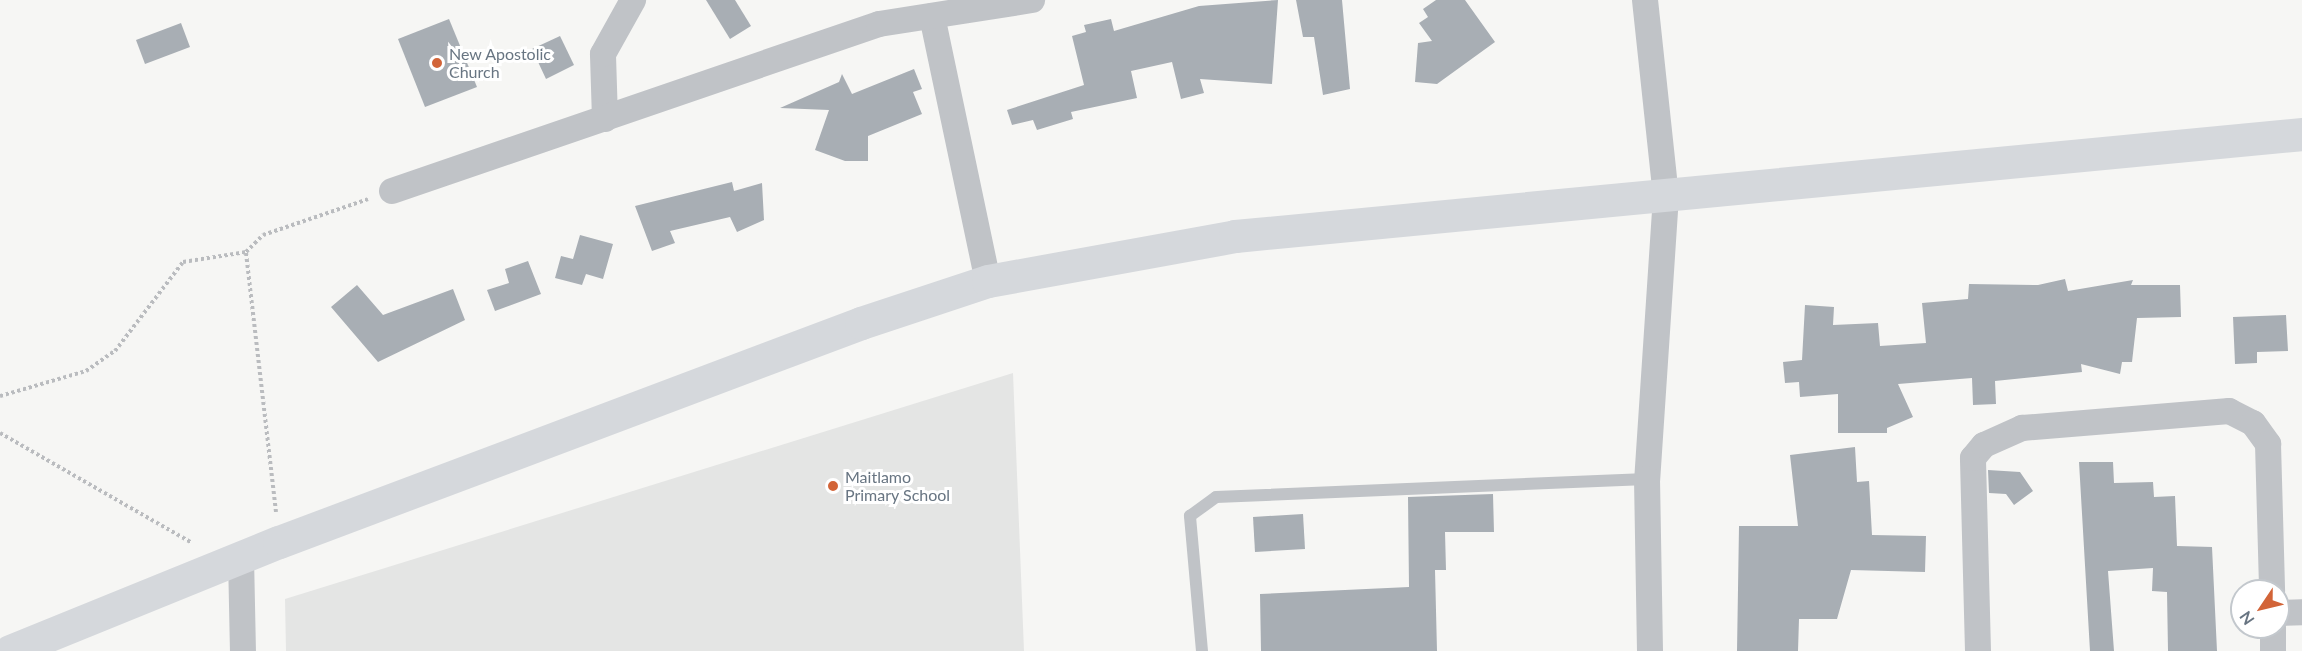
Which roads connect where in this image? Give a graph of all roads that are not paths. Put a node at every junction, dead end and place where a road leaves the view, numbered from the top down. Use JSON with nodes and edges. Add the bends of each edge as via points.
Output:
{"nodes":[{"id":1,"x":633,"y":0,"type":"edge"},
{"id":2,"x":1032,"y":0,"type":"edge"},
{"id":3,"x":1646,"y":0,"type":"edge"},
{"id":4,"x":932,"y":15,"type":"junction"},
{"id":5,"x":605,"y":119,"type":"junction"},
{"id":6,"x":2302,"y":134,"type":"edge"},
{"id":7,"x":392,"y":191,"type":"road end"},
{"id":8,"x":1666,"y":196,"type":"junction"},
{"id":9,"x":988,"y":281,"type":"junction"},
{"id":10,"x":1647,"y":479,"type":"junction"},
{"id":11,"x":241,"y":557,"type":"junction"},
{"id":12,"x":2272,"y":579,"type":"edge"},
{"id":13,"x":10,"y":651,"type":"edge"},
{"id":14,"x":243,"y":651,"type":"edge"},
{"id":15,"x":1202,"y":651,"type":"edge"},
{"id":16,"x":1650,"y":651,"type":"edge"},
{"id":17,"x":1978,"y":651,"type":"edge"}],
"edges":[{"from":1,"to":5,"type":"street","via":[[603,54]]},
{"from":2,"to":4,"type":"street"},
{"from":3,"to":8,"type":"street"},
{"from":4,"to":5,"type":"street","via":[[879,24]]},
{"from":4,"to":9,"type":"street"},
{"from":5,"to":7,"type":"street"},
{"from":6,"to":8,"type":"street"},
{"from":8,"to":9,"type":"street","via":[[1235,236]]},
{"from":8,"to":10,"type":"street"},
{"from":9,"to":11,"type":"street","via":[[861,323]]},
{"from":10,"to":15,"type":"lane","via":[[1216,497],[1190,516]]},
{"from":10,"to":16,"type":"street"},
{"from":11,"to":13,"type":"street"},
{"from":11,"to":14,"type":"street"},
{"from":12,"to":17,"type":"street","via":[[2268,444],[2253,423],[2229,411],[2022,428],[1984,445],[1972,467]]}]}
